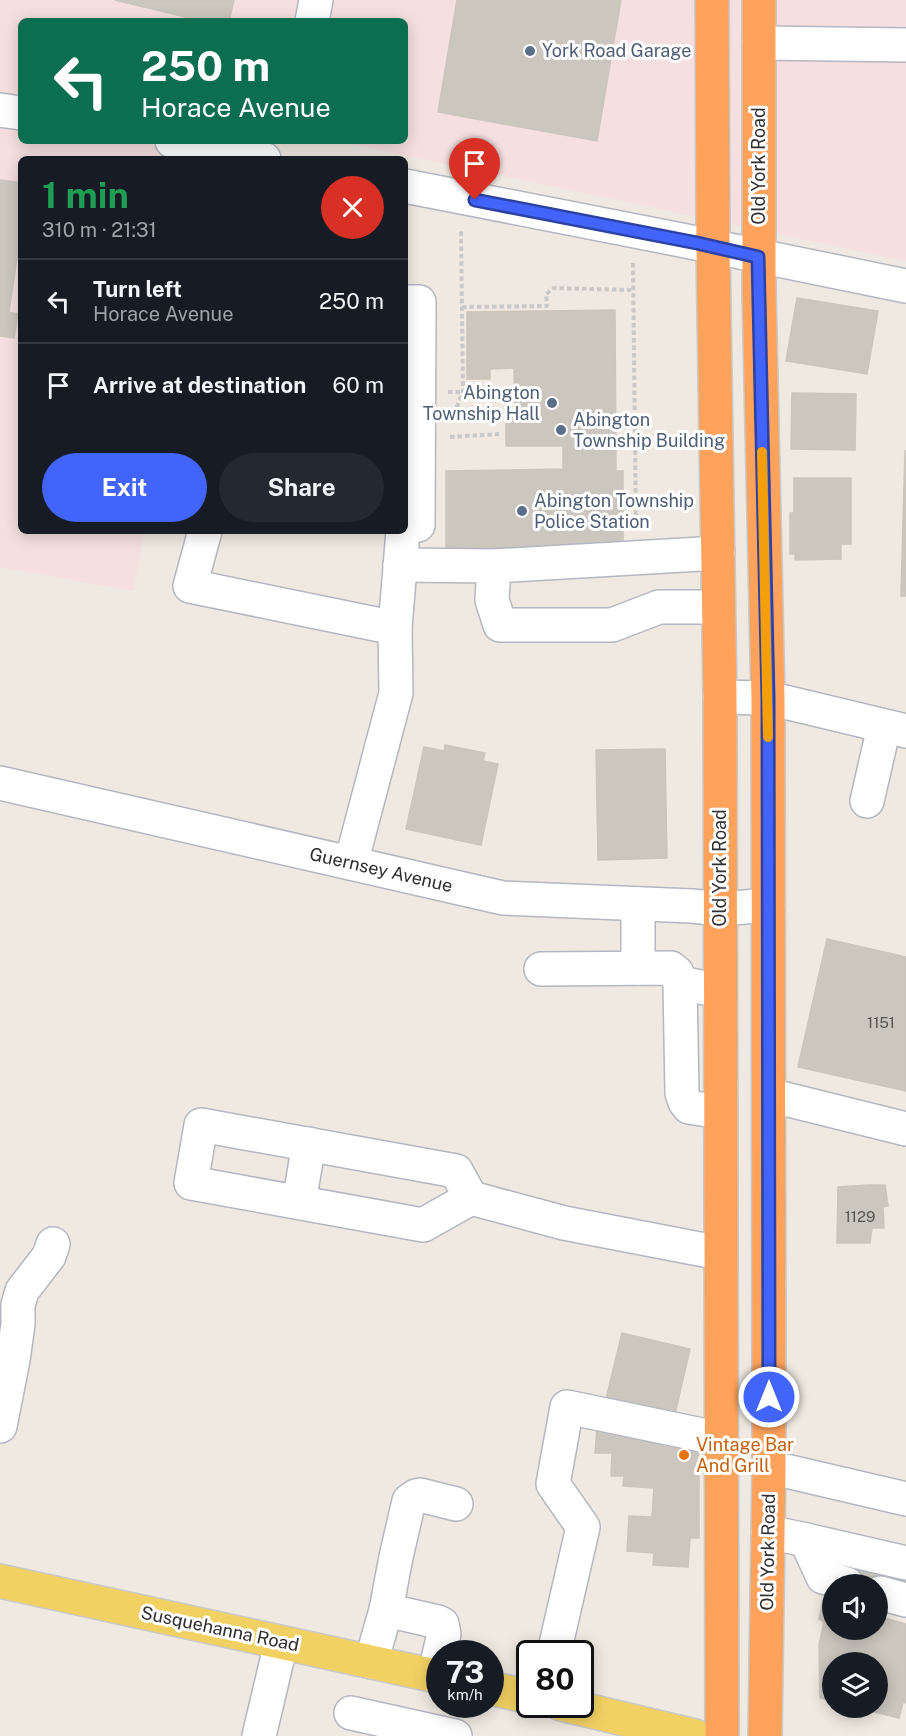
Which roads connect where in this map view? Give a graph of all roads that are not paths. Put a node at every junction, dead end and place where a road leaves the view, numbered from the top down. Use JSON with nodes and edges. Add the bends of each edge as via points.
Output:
{"nodes":[{"id":1,"x":316,"y":0,"type":"edge"},
{"id":2,"x":712,"y":0,"type":"edge"},
{"id":3,"x":759,"y":0,"type":"edge"},
{"id":4,"x":313,"y":18,"type":"edge"},
{"id":5,"x":759,"y":43,"type":"junction"},
{"id":6,"x":906,"y":45,"type":"edge"},
{"id":7,"x":0,"y":110,"type":"edge"},
{"id":8,"x":18,"y":113,"type":"edge"},
{"id":9,"x":187,"y":144,"type":"edge"},
{"id":10,"x":249,"y":156,"type":"edge"},
{"id":11,"x":408,"y":187,"type":"edge"},
{"id":12,"x":712,"y":246,"type":"junction"},
{"id":13,"x":758,"y":257,"type":"junction"},
{"id":14,"x":906,"y":286,"type":"edge"},
{"id":15,"x":408,"y":302,"type":"edge"},
{"id":16,"x":408,"y":524,"type":"edge"},
{"id":17,"x":204,"y":534,"type":"edge"},
{"id":18,"x":403,"y":534,"type":"edge"},
{"id":19,"x":718,"y":553,"type":"junction"},
{"id":20,"x":400,"y":565,"type":"junction"},
{"id":21,"x":494,"y":566,"type":"junction"},
{"id":22,"x":718,"y":607,"type":"junction"},
{"id":23,"x":395,"y":628,"type":"junction"},
{"id":24,"x":720,"y":696,"type":"junction"},
{"id":25,"x":768,"y":698,"type":"junction"},
{"id":26,"x":895,"y":729,"type":"edge"},
{"id":27,"x":0,"y":783,"type":"edge"},
{"id":28,"x":867,"y":801,"type":"dead end"},
{"id":29,"x":351,"y":863,"type":"junction"},
{"id":30,"x":638,"y":904,"type":"junction"},
{"id":31,"x":768,"y":905,"type":"junction"},
{"id":32,"x":721,"y":909,"type":"junction"},
{"id":33,"x":638,"y":968,"type":"junction"},
{"id":34,"x":541,"y":969,"type":"dead end"},
{"id":35,"x":680,"y":983,"type":"junction"},
{"id":36,"x":720,"y":991,"type":"junction"},
{"id":37,"x":768,"y":1095,"type":"junction"},
{"id":38,"x":720,"y":1113,"type":"junction"},
{"id":39,"x":906,"y":1129,"type":"edge"},
{"id":40,"x":309,"y":1144,"type":"junction"},
{"id":41,"x":471,"y":1198,"type":"junction"},
{"id":42,"x":299,"y":1202,"type":"junction"},
{"id":43,"x":53,"y":1244,"type":"dead end"},
{"id":44,"x":720,"y":1253,"type":"junction"},
{"id":45,"x":0,"y":1426,"type":"edge"},
{"id":46,"x":721,"y":1439,"type":"junction"},
{"id":47,"x":769,"y":1467,"type":"junction"},
{"id":48,"x":906,"y":1499,"type":"edge"},
{"id":49,"x":456,"y":1504,"type":"dead end"},
{"id":50,"x":768,"y":1532,"type":"junction"},
{"id":51,"x":806,"y":1540,"type":"junction"},
{"id":52,"x":906,"y":1563,"type":"edge"},
{"id":53,"x":822,"y":1575,"type":"edge"},
{"id":54,"x":0,"y":1581,"type":"edge"},
{"id":55,"x":386,"y":1610,"type":"junction"},
{"id":56,"x":443,"y":1640,"type":"edge"},
{"id":57,"x":557,"y":1640,"type":"edge"},
{"id":58,"x":281,"y":1643,"type":"junction"},
{"id":59,"x":371,"y":1662,"type":"junction"},
{"id":60,"x":426,"y":1674,"type":"edge"},
{"id":61,"x":594,"y":1712,"type":"edge"},
{"id":62,"x":351,"y":1713,"type":"dead end"},
{"id":63,"x":259,"y":1736,"type":"edge"},
{"id":64,"x":455,"y":1736,"type":"edge"},
{"id":65,"x":695,"y":1736,"type":"edge"},
{"id":66,"x":722,"y":1736,"type":"edge"},
{"id":67,"x":765,"y":1736,"type":"edge"}],
"edges":[{"from":1,"to":4,"type":"street"},
{"from":2,"to":12,"type":"highway","name":"Old York Road"},
{"from":3,"to":5,"type":"highway","name":"Old York Road"},
{"from":5,"to":6,"type":"street"},
{"from":5,"to":13,"type":"highway","name":"Old York Road"},
{"from":7,"to":8,"type":"street"},
{"from":9,"to":10,"type":"street"},
{"from":11,"to":12,"type":"street"},
{"from":12,"to":13,"type":"street"},
{"from":12,"to":19,"type":"highway","name":"Old York Road"},
{"from":13,"to":14,"type":"street"},
{"from":13,"to":25,"type":"highway","name":"Old York Road"},
{"from":15,"to":16,"type":"street","via":[[419,302],[418,525]]},
{"from":17,"to":23,"type":"street","via":[[190,586]]},
{"from":18,"to":20,"type":"street"},
{"from":19,"to":21,"type":"street"},
{"from":19,"to":22,"type":"highway","name":"Old York Road"},
{"from":20,"to":21,"type":"street"},
{"from":20,"to":23,"type":"street"},
{"from":21,"to":22,"type":"street","via":[[492,600],[500,625],[612,625],[659,607]]},
{"from":22,"to":24,"type":"highway","name":"Old York Road"},
{"from":23,"to":29,"type":"street","via":[[396,693]]},
{"from":24,"to":25,"type":"street"},
{"from":24,"to":32,"type":"highway","name":"Old York Road"},
{"from":25,"to":26,"type":"street"},
{"from":25,"to":31,"type":"highway","name":"Old York Road"},
{"from":26,"to":28,"type":"street"},
{"from":27,"to":29,"type":"street","name":"Guernsey Avenue"},
{"from":29,"to":30,"type":"street","name":"Guernsey Avenue","via":[[503,898]]},
{"from":30,"to":32,"type":"street","name":"Guernsey Avenue"},
{"from":30,"to":33,"type":"street"},
{"from":31,"to":32,"type":"street","name":"Guernsey Avenue"},
{"from":31,"to":37,"type":"highway","name":"Old York Road"},
{"from":32,"to":36,"type":"highway","name":"Old York Road"},
{"from":33,"to":34,"type":"street"},
{"from":33,"to":35,"type":"street","via":[[671,968]]},
{"from":35,"to":36,"type":"street"},
{"from":35,"to":38,"type":"street","via":[[682,1093],[689,1107]]},
{"from":36,"to":38,"type":"highway","name":"Old York Road"},
{"from":37,"to":39,"type":"street"},
{"from":37,"to":47,"type":"highway","name":"Old York Road"},
{"from":38,"to":44,"type":"highway","name":"Old York Road"},
{"from":40,"to":41,"type":"street","via":[[456,1171]]},
{"from":40,"to":42,"type":"street"},
{"from":40,"to":42,"type":"street","via":[[201,1125],[190,1183]]},
{"from":41,"to":42,"type":"street","via":[[423,1225]]},
{"from":41,"to":44,"type":"street","via":[[564,1223]]},
{"from":43,"to":45,"type":"street","via":[[49,1256],[22,1291]]},
{"from":44,"to":46,"type":"highway","name":"Old York Road"},
{"from":46,"to":57,"type":"street","via":[[567,1407],[553,1484],[583,1527]]},
{"from":46,"to":66,"type":"highway","name":"Old York Road"},
{"from":47,"to":48,"type":"street"},
{"from":47,"to":50,"type":"highway","name":"Old York Road"},
{"from":49,"to":55,"type":"street","via":[[420,1495],[409,1501]]},
{"from":50,"to":51,"type":"street"},
{"from":50,"to":67,"type":"highway","name":"Old York Road"},
{"from":51,"to":52,"type":"street"},
{"from":51,"to":53,"type":"street"},
{"from":54,"to":58,"type":"main road","name":"Susquehanna Road"},
{"from":55,"to":56,"type":"street","via":[[442,1624]]},
{"from":55,"to":59,"type":"street"},
{"from":58,"to":59,"type":"main road","name":"Susquehanna Road"},
{"from":58,"to":63,"type":"street"},
{"from":59,"to":60,"type":"main road","name":"Susquehanna Road"},
{"from":61,"to":65,"type":"main road"},
{"from":62,"to":64,"type":"street"}]}
